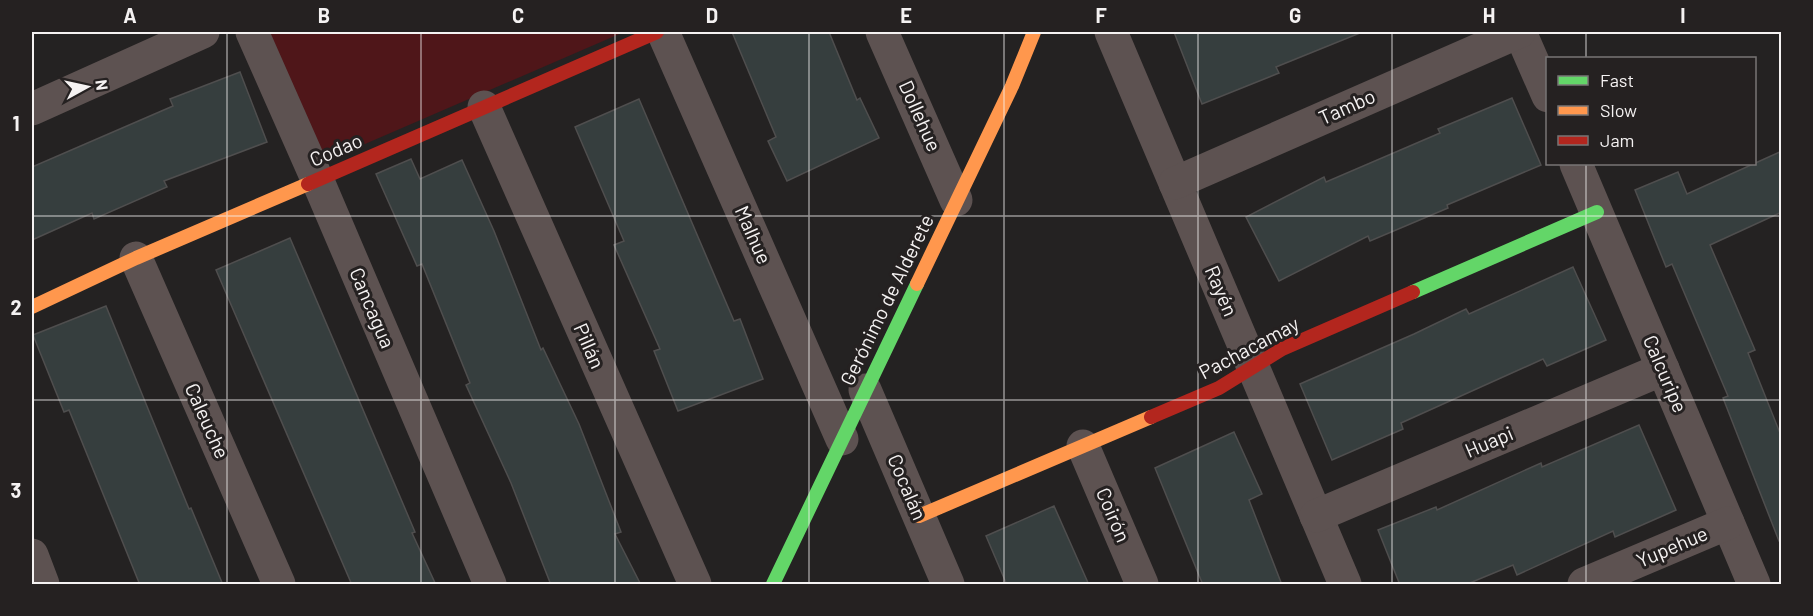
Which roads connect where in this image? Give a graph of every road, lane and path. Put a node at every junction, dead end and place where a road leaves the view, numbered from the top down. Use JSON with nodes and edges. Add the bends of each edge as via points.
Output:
{"nodes":[{"id":1,"x":202,"y":32,"type":"edge"},
{"id":2,"x":252,"y":32,"type":"edge"},
{"id":3,"x":657,"y":32,"type":"edge"},
{"id":4,"x":663,"y":32,"type":"edge"},
{"id":5,"x":882,"y":32,"type":"edge"},
{"id":6,"x":1034,"y":32,"type":"edge"},
{"id":7,"x":1111,"y":32,"type":"edge"},
{"id":8,"x":1520,"y":32,"type":"edge"},
{"id":9,"x":1546,"y":91,"type":"edge"},
{"id":10,"x":484,"y":107,"type":"junction"},
{"id":11,"x":32,"y":109,"type":"edge"},
{"id":12,"x":1576,"y":165,"type":"edge"},
{"id":13,"x":317,"y":179,"type":"junction"},
{"id":14,"x":1175,"y":183,"type":"junction"},
{"id":15,"x":956,"y":200,"type":"junction"},
{"id":16,"x":1597,"y":212,"type":"junction"},
{"id":17,"x":136,"y":258,"type":"junction"},
{"id":18,"x":32,"y":307,"type":"edge"},
{"id":19,"x":1253,"y":367,"type":"junction"},
{"id":20,"x":1663,"y":369,"type":"junction"},
{"id":21,"x":865,"y":390,"type":"junction"},
{"id":22,"x":842,"y":439,"type":"junction"},
{"id":23,"x":1083,"y":446,"type":"junction"},
{"id":24,"x":919,"y":516,"type":"junction"},
{"id":25,"x":1316,"y":516,"type":"junction"},
{"id":26,"x":1728,"y":523,"type":"junction"},
{"id":27,"x":32,"y":555,"type":"edge"},
{"id":28,"x":43,"y":585,"type":"edge"},
{"id":29,"x":279,"y":585,"type":"edge"},
{"id":30,"x":490,"y":585,"type":"edge"},
{"id":31,"x":695,"y":585,"type":"edge"},
{"id":32,"x":773,"y":585,"type":"edge"},
{"id":33,"x":948,"y":585,"type":"edge"},
{"id":34,"x":1142,"y":585,"type":"edge"},
{"id":35,"x":1345,"y":585,"type":"edge"},
{"id":36,"x":1584,"y":585,"type":"edge"},
{"id":37,"x":1754,"y":585,"type":"edge"}],
"edges":[{"from":1,"to":11,"type":"street"},
{"from":2,"to":13,"type":"street","name":"Cancagua"},
{"from":3,"to":10,"type":"street","name":"Codao"},
{"from":4,"to":22,"type":"street","name":"Malhue"},
{"from":5,"to":15,"type":"street","name":"Dollehue"},
{"from":6,"to":15,"type":"street","name":"Gerónimo de Alderete"},
{"from":7,"to":14,"type":"street","name":"Rayén"},
{"from":8,"to":9,"type":"street"},
{"from":8,"to":14,"type":"street","name":"Tambo"},
{"from":10,"to":13,"type":"street","name":"Codao"},
{"from":10,"to":31,"type":"street","name":"Pillán"},
{"from":12,"to":16,"type":"street","name":"Calcuripe"},
{"from":13,"to":17,"type":"street","name":"Codao"},
{"from":13,"to":30,"type":"street","name":"Cancagua"},
{"from":14,"to":19,"type":"street","name":"Rayén"},
{"from":15,"to":21,"type":"street","name":"Gerónimo de Alderete"},
{"from":16,"to":19,"type":"street","name":"Pachacamay","via":[[1282,349]]},
{"from":16,"to":20,"type":"street","name":"Calcuripe"},
{"from":17,"to":18,"type":"street","name":"Codao"},
{"from":17,"to":29,"type":"street","name":"Caleuche"},
{"from":19,"to":23,"type":"street","name":"Pachacamay","via":[[1219,388]]},
{"from":19,"to":25,"type":"street","name":"Rayén"},
{"from":20,"to":25,"type":"street","name":"Huapi"},
{"from":20,"to":26,"type":"street","name":"Calcuripe"},
{"from":21,"to":22,"type":"street","name":"Gerónimo de Alderete"},
{"from":21,"to":24,"type":"street","name":"Cocalán"},
{"from":22,"to":32,"type":"street","name":"Gerónimo de Alderete"},
{"from":23,"to":24,"type":"street","name":"Pachacamay"},
{"from":23,"to":34,"type":"street","name":"Coirón"},
{"from":24,"to":33,"type":"street","name":"Cocalán"},
{"from":25,"to":35,"type":"street","name":"Rayén"},
{"from":26,"to":36,"type":"street","name":"Yupehue"},
{"from":26,"to":37,"type":"street","name":"Calcuripe"},
{"from":27,"to":28,"type":"street"}]}
